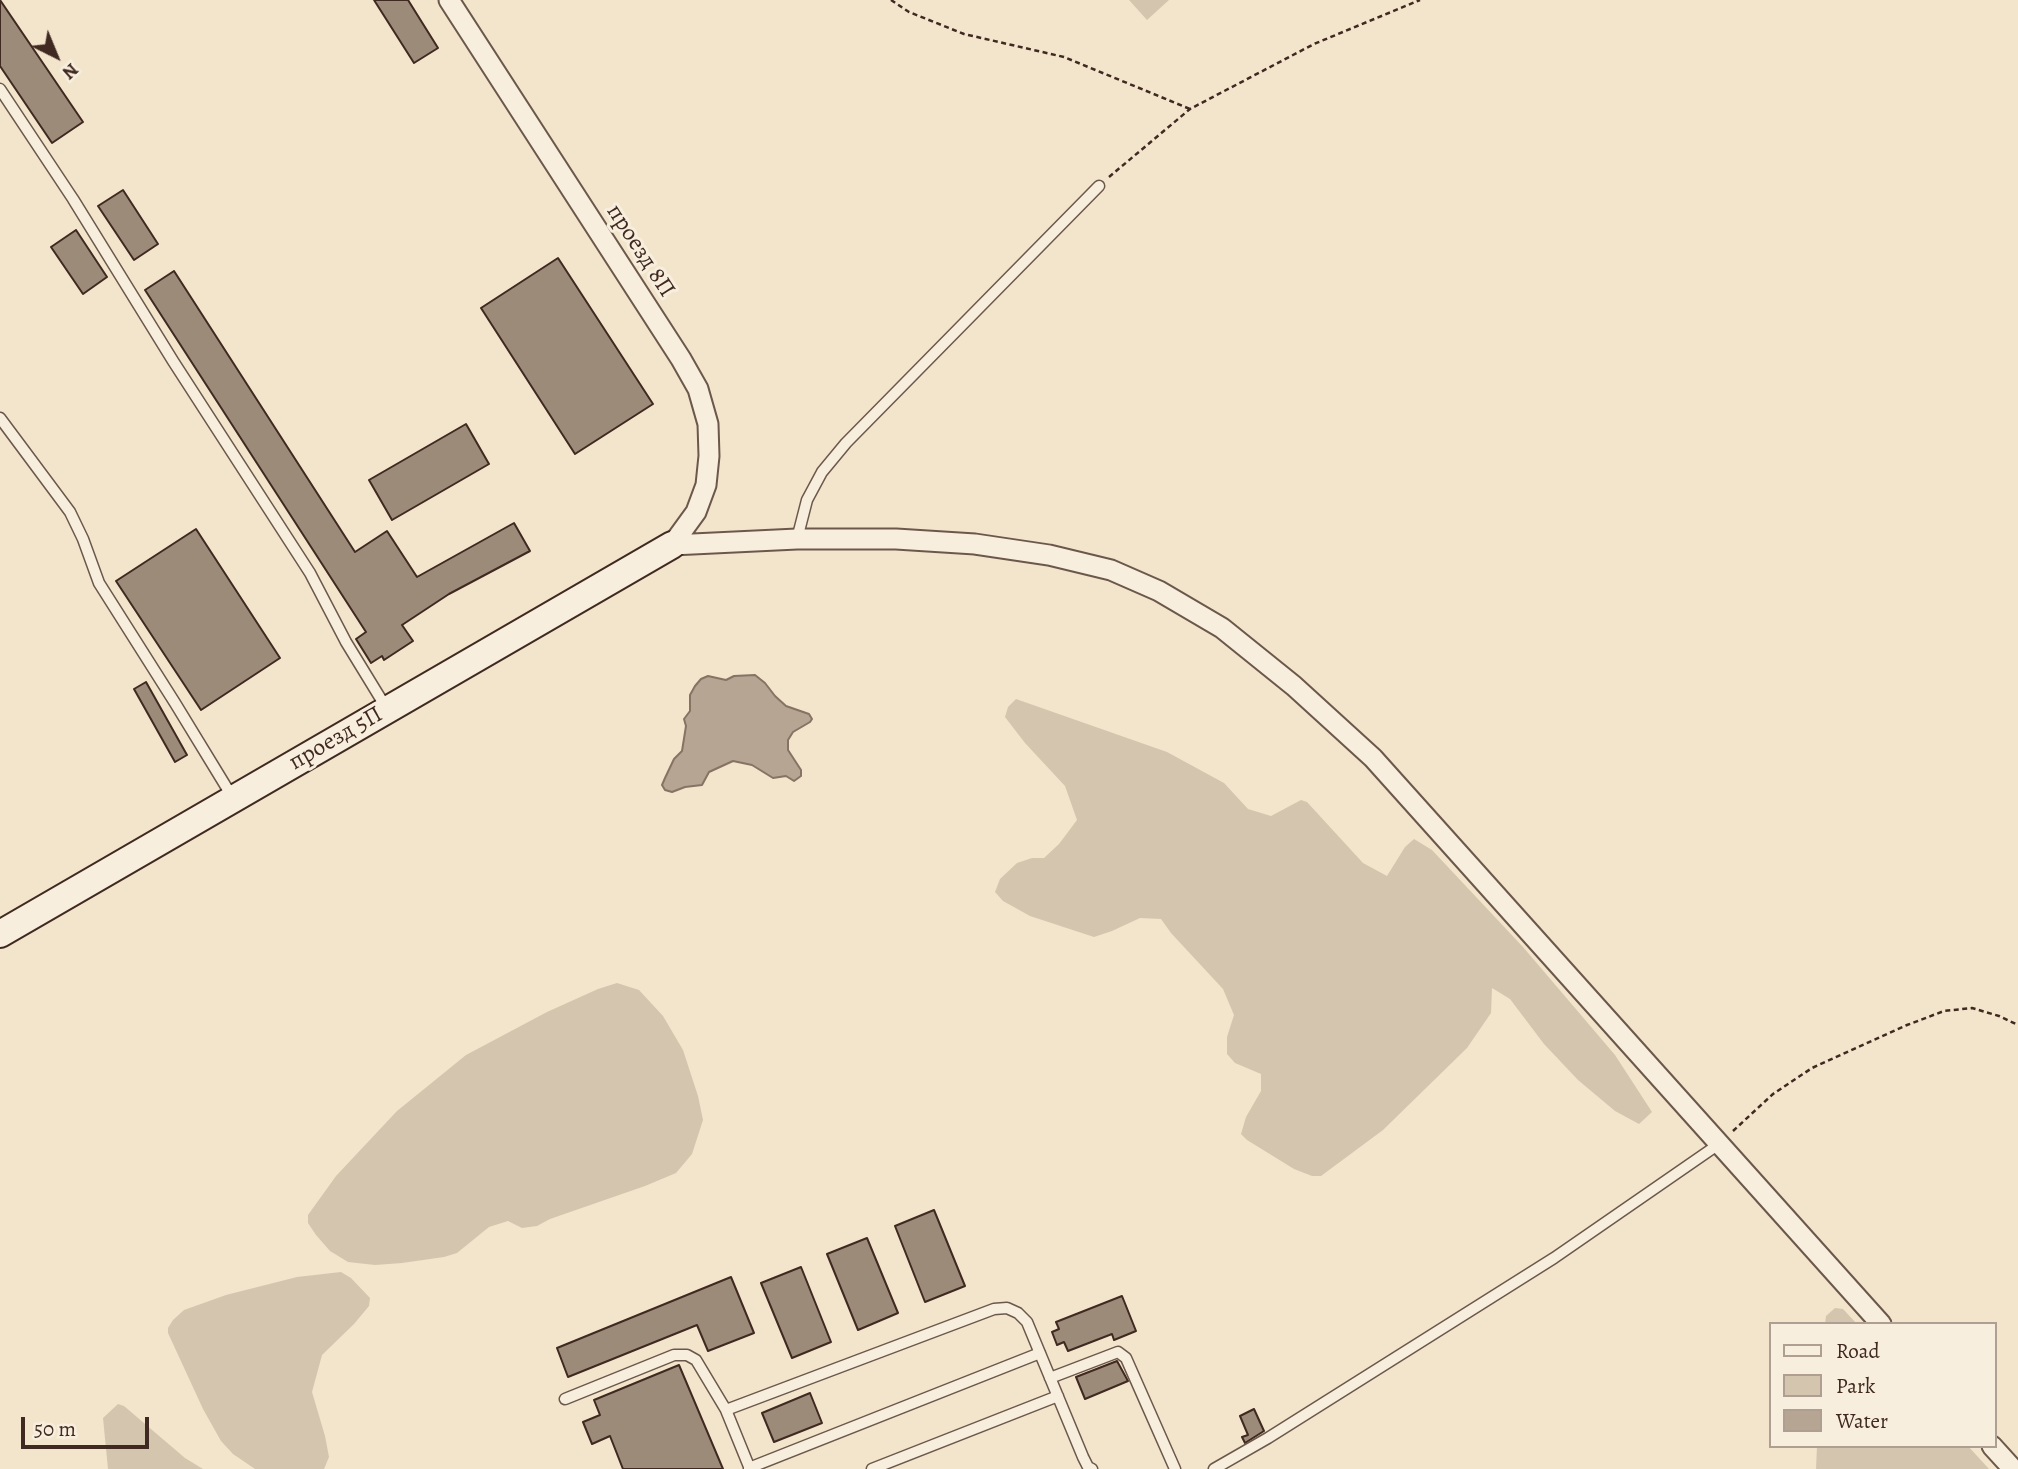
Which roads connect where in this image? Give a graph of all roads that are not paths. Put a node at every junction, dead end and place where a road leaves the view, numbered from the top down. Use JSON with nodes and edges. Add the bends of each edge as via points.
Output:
{"nodes":[{"id":1,"x":449,"y":0,"type":"edge"},
{"id":2,"x":0,"y":89,"type":"edge"},
{"id":3,"x":1099,"y":186,"type":"road end"},
{"id":4,"x":0,"y":418,"type":"edge"},
{"id":5,"x":797,"y":539,"type":"junction"},
{"id":6,"x":672,"y":545,"type":"junction"},
{"id":7,"x":387,"y":710,"type":"junction"},
{"id":8,"x":234,"y":799,"type":"junction"},
{"id":9,"x":0,"y":934,"type":"edge"},
{"id":10,"x":1719,"y":1144,"type":"junction"},
{"id":11,"x":1879,"y":1322,"type":"edge"},
{"id":12,"x":1040,"y":1353,"type":"junction"},
{"id":13,"x":1050,"y":1378,"type":"junction"},
{"id":14,"x":1058,"y":1396,"type":"junction"},
{"id":15,"x":565,"y":1399,"type":"dead end"},
{"id":16,"x":726,"y":1410,"type":"junction"},
{"id":17,"x":1994,"y":1448,"type":"edge"},
{"id":18,"x":749,"y":1468,"type":"edge"},
{"id":19,"x":872,"y":1469,"type":"edge"},
{"id":20,"x":1092,"y":1469,"type":"edge"},
{"id":21,"x":1175,"y":1469,"type":"edge"},
{"id":22,"x":1214,"y":1469,"type":"edge"},
{"id":23,"x":2013,"y":1469,"type":"edge"}],
"edges":[{"from":1,"to":6,"type":"street","name":"проезд 8П","via":[[698,389],[708,424],[706,485],[696,512]]},
{"from":2,"to":7,"type":"lane","via":[[310,573]]},
{"from":3,"to":5,"type":"lane","via":[[846,443],[807,500]]},
{"from":4,"to":8,"type":"lane","via":[[70,512],[99,583]]},
{"from":5,"to":6,"type":"street"},
{"from":5,"to":10,"type":"street","via":[[922,540],[1049,555],[1111,570],[1159,591],[1222,628],[1373,758]]},
{"from":6,"to":7,"type":"street","name":"проезд 5П"},
{"from":7,"to":8,"type":"street","name":"проезд 5П"},
{"from":8,"to":9,"type":"street","name":"проезд 5П"},
{"from":10,"to":11,"type":"street"},
{"from":10,"to":22,"type":"lane","via":[[1554,1258]]},
{"from":12,"to":13,"type":"lane"},
{"from":12,"to":16,"type":"lane","via":[[1027,1322],[1018,1313],[994,1309]]},
{"from":12,"to":18,"type":"lane"},
{"from":13,"to":14,"type":"lane"},
{"from":13,"to":21,"type":"lane","via":[[1118,1352],[1126,1358]]},
{"from":14,"to":19,"type":"lane"},
{"from":14,"to":20,"type":"lane"},
{"from":15,"to":16,"type":"lane","via":[[674,1354],[696,1360]]},
{"from":16,"to":18,"type":"lane"},
{"from":17,"to":23,"type":"street"}]}
